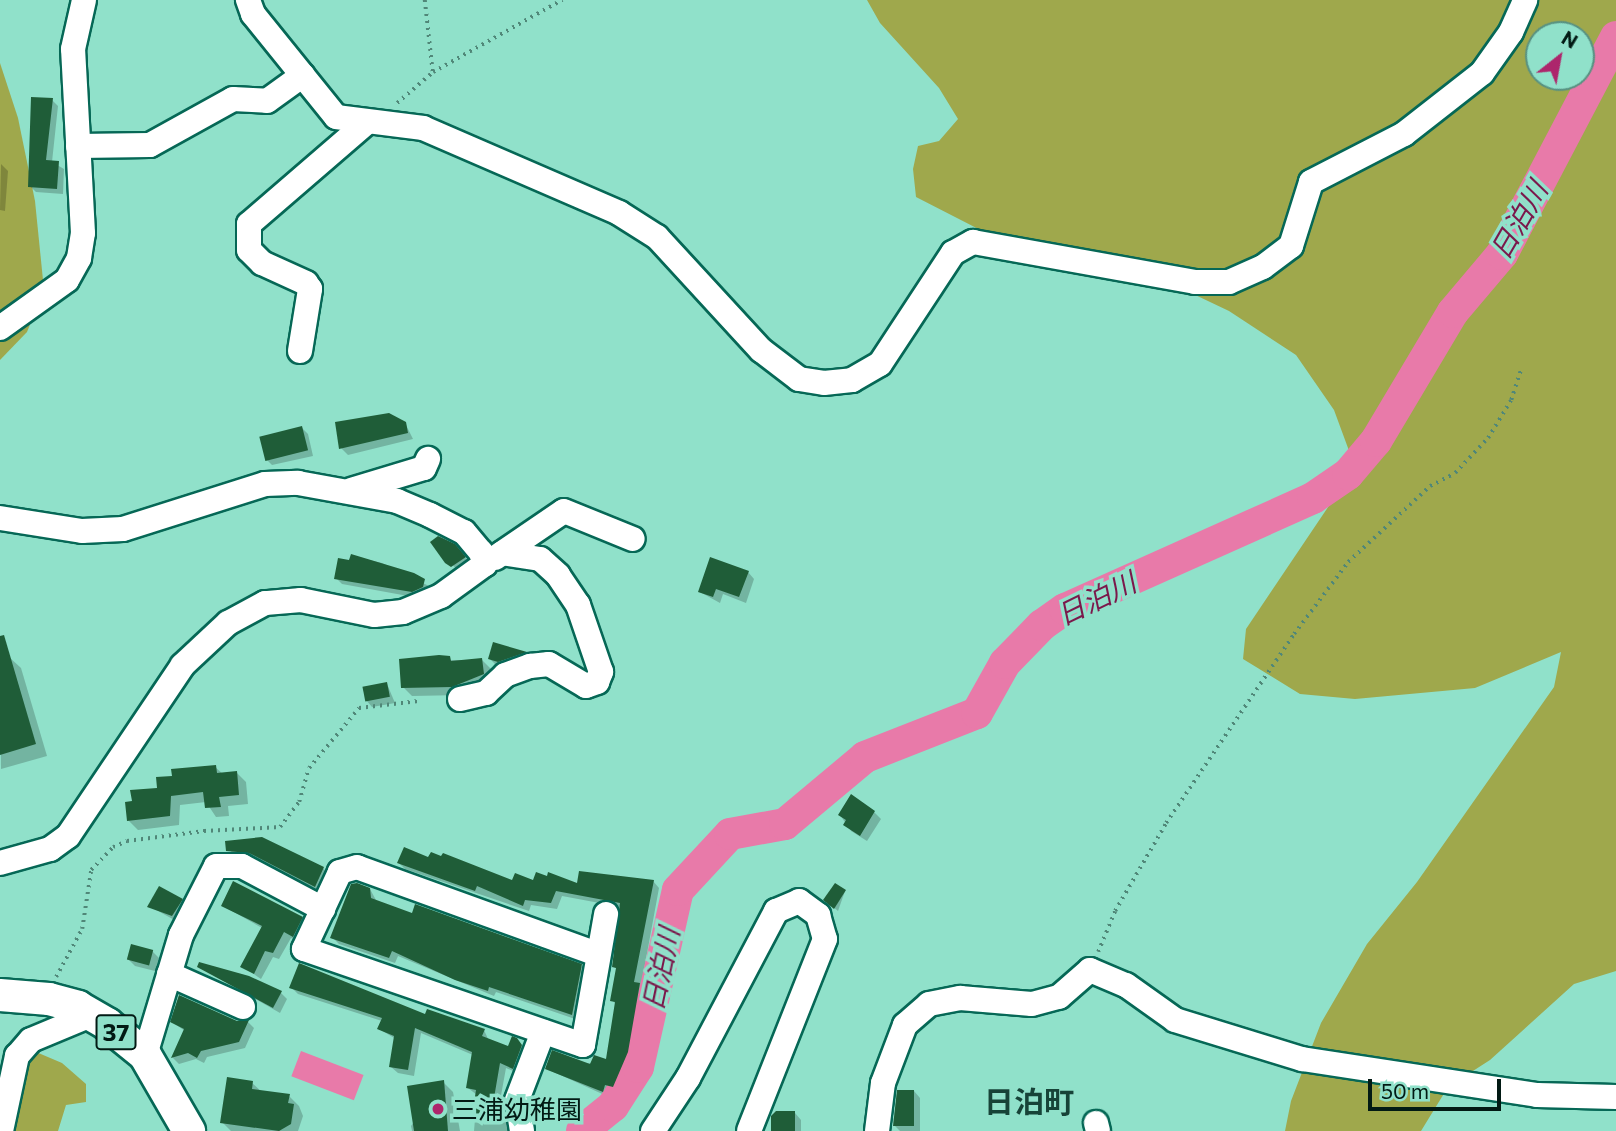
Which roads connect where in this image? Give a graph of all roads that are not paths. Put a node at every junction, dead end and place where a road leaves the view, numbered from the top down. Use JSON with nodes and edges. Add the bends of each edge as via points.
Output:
{"nodes":[{"id":1,"x":84,"y":0,"type":"edge"},
{"id":2,"x":248,"y":0,"type":"edge"},
{"id":3,"x":1524,"y":0,"type":"edge"},
{"id":4,"x":1540,"y":0,"type":"edge"},
{"id":5,"x":1511,"y":32,"type":"junction"},
{"id":6,"x":303,"y":75,"type":"junction"},
{"id":7,"x":369,"y":124,"type":"junction"},
{"id":8,"x":78,"y":146,"type":"junction"},
{"id":9,"x":0,"y":328,"type":"edge"},
{"id":10,"x":300,"y":351,"type":"dead end"},
{"id":11,"x":428,"y":459,"type":"dead end"},
{"id":12,"x":347,"y":492,"type":"junction"},
{"id":13,"x":0,"y":518,"type":"edge"},
{"id":14,"x":633,"y":539,"type":"dead end"},
{"id":15,"x":494,"y":559,"type":"junction"},
{"id":16,"x":460,"y":699,"type":"dead end"},
{"id":17,"x":0,"y":863,"type":"edge"},
{"id":18,"x":323,"y":909,"type":"junction"},
{"id":19,"x":606,"y":914,"type":"dead end"},
{"id":20,"x":597,"y":954,"type":"junction"},
{"id":21,"x":169,"y":974,"type":"junction"},
{"id":22,"x":0,"y":995,"type":"edge"},
{"id":23,"x":243,"y":1007,"type":"dead end"},
{"id":24,"x":92,"y":1015,"type":"junction"},
{"id":25,"x":543,"y":1032,"type":"junction"},
{"id":26,"x":145,"y":1055,"type":"junction"},
{"id":27,"x":1616,"y":1097,"type":"edge"},
{"id":28,"x":1,"y":1131,"type":"edge"},
{"id":29,"x":189,"y":1131,"type":"edge"},
{"id":30,"x":522,"y":1131,"type":"edge"},
{"id":31,"x":653,"y":1131,"type":"edge"},
{"id":32,"x":749,"y":1131,"type":"edge"},
{"id":33,"x":877,"y":1131,"type":"edge"}],
"edges":[{"from":1,"to":8,"type":"street","via":[[73,49]]},
{"from":2,"to":6,"type":"street","via":[[253,14]]},
{"from":3,"to":5,"type":"street"},
{"from":4,"to":5,"type":"street"},
{"from":5,"to":7,"type":"street","via":[[1482,73],[1429,116],[1404,134],[1311,182],[1291,246],[1263,267],[1229,282],[1195,282],[973,242],[953,253],[880,363],[852,380],[824,383],[799,379],[761,350],[657,237],[619,213],[423,128]]},
{"from":6,"to":7,"type":"street","via":[[336,117]]},
{"from":6,"to":8,"type":"street","via":[[267,101],[233,99],[150,145]]},
{"from":7,"to":10,"type":"street","via":[[249,224],[249,250],[262,263],[310,289]]},
{"from":8,"to":9,"type":"street","via":[[83,233],[79,258],[67,280]]},
{"from":11,"to":12,"type":"street","via":[[424,468]]},
{"from":12,"to":13,"type":"street","via":[[298,483],[265,484],[123,529],[82,531]]},
{"from":12,"to":15,"type":"street","via":[[397,501],[430,514],[464,532]]},
{"from":14,"to":15,"type":"street","via":[[564,511]]},
{"from":15,"to":16,"type":"street","via":[[540,559],[558,575],[578,605],[601,672],[597,682],[586,686],[549,664],[530,666],[505,675],[486,693]]},
{"from":15,"to":17,"type":"street","via":[[441,596],[403,612],[374,615],[301,600],[265,603],[228,623],[183,665],[68,836],[50,849]]},
{"from":18,"to":20,"type":"street","via":[[340,872],[357,867]]},
{"from":18,"to":21,"type":"street","via":[[242,866],[216,866],[181,935]]},
{"from":18,"to":25,"type":"street","via":[[304,948]]},
{"from":19,"to":20,"type":"street"},
{"from":20,"to":25,"type":"street","via":[[583,1045]]},
{"from":21,"to":23,"type":"street"},
{"from":21,"to":26,"type":"street"},
{"from":22,"to":24,"type":"main road","number":"37","via":[[49,999]]},
{"from":24,"to":26,"type":"main road","number":"37"},
{"from":24,"to":28,"type":"street","via":[[32,1040],[17,1056]]},
{"from":25,"to":30,"type":"street","via":[[517,1100]]},
{"from":26,"to":29,"type":"main road","number":"37"},
{"from":27,"to":33,"type":"street","via":[[1537,1095],[1302,1059],[1175,1020],[1126,985],[1090,970],[1059,997],[1032,1004],[960,998],[929,1004],[905,1025],[883,1083]]},
{"from":31,"to":32,"type":"street","via":[[688,1078],[776,911],[799,901],[818,915],[825,939]]}]}
